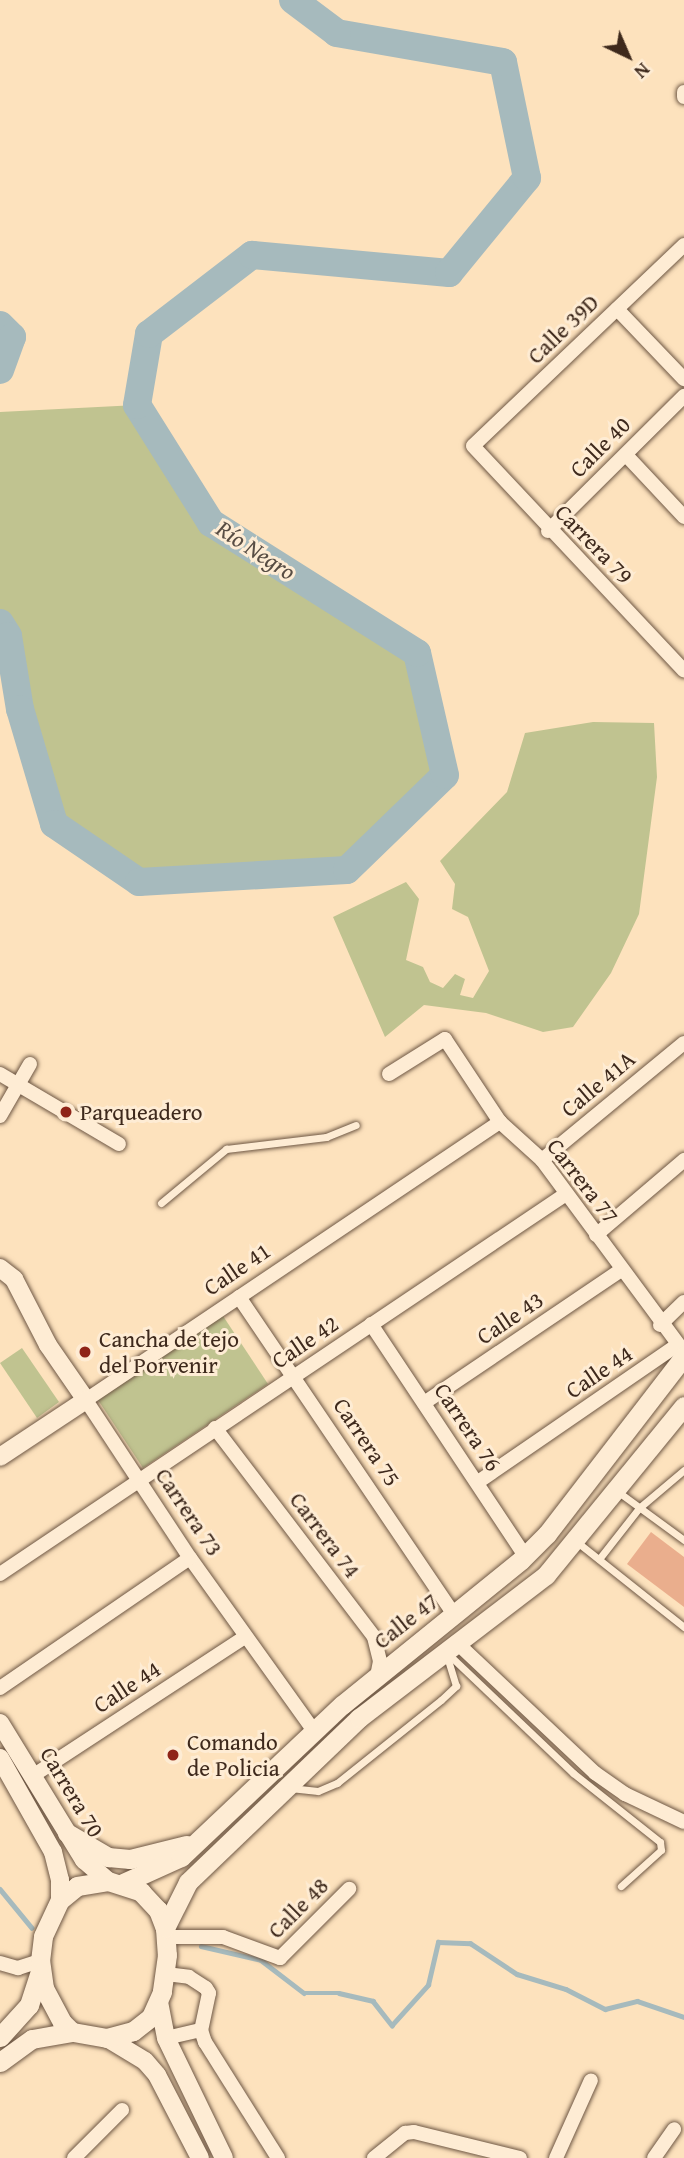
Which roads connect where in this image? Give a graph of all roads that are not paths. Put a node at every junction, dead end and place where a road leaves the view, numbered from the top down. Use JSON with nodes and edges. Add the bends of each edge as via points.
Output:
{"nodes":[{"id":1,"x":684,"y":245,"type":"edge"},
{"id":2,"x":617,"y":309,"type":"junction"},
{"id":3,"x":684,"y":379,"type":"edge"},
{"id":4,"x":684,"y":396,"type":"edge"},
{"id":5,"x":474,"y":446,"type":"joint"},
{"id":6,"x":626,"y":455,"type":"junction"},
{"id":7,"x":684,"y":517,"type":"edge"},
{"id":8,"x":548,"y":531,"type":"junction"},
{"id":9,"x":684,"y":671,"type":"edge"},
{"id":10,"x":684,"y":1043,"type":"edge"},
{"id":11,"x":30,"y":1064,"type":"dead end"},
{"id":12,"x":0,"y":1074,"type":"edge"},
{"id":13,"x":389,"y":1074,"type":"dead end"},
{"id":14,"x":18,"y":1084,"type":"junction"},
{"id":15,"x":0,"y":1116,"type":"edge"},
{"id":16,"x":500,"y":1122,"type":"junction"},
{"id":17,"x":356,"y":1125,"type":"dead end"},
{"id":18,"x":119,"y":1144,"type":"dead end"},
{"id":19,"x":542,"y":1160,"type":"junction"},
{"id":20,"x":684,"y":1160,"type":"edge"},
{"id":21,"x":566,"y":1194,"type":"junction"},
{"id":22,"x":161,"y":1203,"type":"dead end"},
{"id":23,"x":596,"y":1235,"type":"junction"},
{"id":24,"x":0,"y":1268,"type":"edge"},
{"id":25,"x":621,"y":1270,"type":"junction"},
{"id":26,"x":239,"y":1297,"type":"junction"},
{"id":27,"x":684,"y":1302,"type":"edge"},
{"id":28,"x":371,"y":1324,"type":"junction"},
{"id":29,"x":660,"y":1325,"type":"junction"},
{"id":30,"x":682,"y":1351,"type":"edge"},
{"id":31,"x":68,"y":1373,"type":"junction"},
{"id":32,"x":296,"y":1377,"type":"junction"},
{"id":33,"x":86,"y":1400,"type":"junction"},
{"id":34,"x":424,"y":1403,"type":"junction"},
{"id":35,"x":684,"y":1406,"type":"edge"},
{"id":36,"x":59,"y":1418,"type":"junction"},
{"id":37,"x":215,"y":1428,"type":"junction"},
{"id":38,"x":0,"y":1457,"type":"edge"},
{"id":39,"x":684,"y":1470,"type":"edge"},
{"id":40,"x":138,"y":1480,"type":"junction"},
{"id":41,"x":478,"y":1482,"type":"junction"},
{"id":42,"x":616,"y":1491,"type":"junction"},
{"id":43,"x":639,"y":1508,"type":"junction"},
{"id":44,"x":684,"y":1540,"type":"edge"},
{"id":45,"x":577,"y":1542,"type":"junction"},
{"id":46,"x":525,"y":1556,"type":"junction"},
{"id":47,"x":190,"y":1558,"type":"junction"},
{"id":48,"x":598,"y":1559,"type":"junction"},
{"id":49,"x":0,"y":1574,"type":"edge"},
{"id":50,"x":454,"y":1614,"type":"junction"},
{"id":51,"x":684,"y":1627,"type":"edge"},
{"id":52,"x":245,"y":1637,"type":"junction"},
{"id":53,"x":450,"y":1646,"type":"junction"},
{"id":54,"x":377,"y":1676,"type":"junction"},
{"id":55,"x":0,"y":1688,"type":"edge"},
{"id":56,"x":0,"y":1723,"type":"edge"},
{"id":57,"x":314,"y":1731,"type":"junction"},
{"id":58,"x":0,"y":1758,"type":"edge"},
{"id":59,"x":34,"y":1775,"type":"junction"},
{"id":60,"x":284,"y":1788,"type":"junction"},
{"id":61,"x":684,"y":1822,"type":"edge"},
{"id":62,"x":67,"y":1833,"type":"junction"},
{"id":63,"x":197,"y":1841,"type":"junction"},
{"id":64,"x":115,"y":1882,"type":"junction"},
{"id":65,"x":621,"y":1886,"type":"dead end"},
{"id":66,"x":349,"y":1889,"type":"dead end"},
{"id":67,"x":60,"y":1900,"type":"junction"},
{"id":68,"x":165,"y":1933,"type":"junction"},
{"id":69,"x":0,"y":1963,"type":"edge"},
{"id":70,"x":40,"y":1966,"type":"junction"},
{"id":71,"x":166,"y":1974,"type":"junction"},
{"id":72,"x":159,"y":2002,"type":"junction"},
{"id":73,"x":201,"y":2030,"type":"junction"},
{"id":74,"x":72,"y":2032,"type":"junction"},
{"id":75,"x":0,"y":2037,"type":"edge"},
{"id":76,"x":107,"y":2038,"type":"junction"},
{"id":77,"x":166,"y":2038,"type":"junction"},
{"id":78,"x":0,"y":2062,"type":"edge"},
{"id":79,"x":591,"y":2080,"type":"dead end"},
{"id":80,"x":122,"y":2110,"type":"dead end"},
{"id":81,"x":674,"y":2129,"type":"dead end"},
{"id":82,"x":515,"y":2157,"type":"edge"},
{"id":83,"x":74,"y":2158,"type":"edge"},
{"id":84,"x":200,"y":2158,"type":"edge"},
{"id":85,"x":224,"y":2158,"type":"edge"},
{"id":86,"x":278,"y":2158,"type":"edge"},
{"id":87,"x":374,"y":2158,"type":"edge"},
{"id":88,"x":556,"y":2158,"type":"edge"},
{"id":89,"x":654,"y":2158,"type":"edge"}],
"edges":[{"from":1,"to":2,"type":"street","name":"Calle 39D"},
{"from":2,"to":3,"type":"street"},
{"from":2,"to":5,"type":"street","name":"Calle 39D"},
{"from":4,"to":6,"type":"street","name":"Calle 40"},
{"from":5,"to":8,"type":"street","name":"Carrera 79"},
{"from":6,"to":7,"type":"street"},
{"from":6,"to":8,"type":"street","name":"Calle 40"},
{"from":8,"to":9,"type":"street","name":"Carrera 79"},
{"from":10,"to":19,"type":"street","name":"Calle 41A"},
{"from":11,"to":14,"type":"street"},
{"from":12,"to":14,"type":"street"},
{"from":13,"to":16,"type":"street","name":"Carrera 77","via":[[445,1039]]},
{"from":14,"to":15,"type":"street"},
{"from":14,"to":18,"type":"street"},
{"from":16,"to":19,"type":"street","name":"Carrera 77"},
{"from":16,"to":26,"type":"street","name":"Calle 41"},
{"from":17,"to":22,"type":"lane","via":[[326,1137],[226,1149]]},
{"from":19,"to":21,"type":"street","name":"Carrera 77"},
{"from":20,"to":23,"type":"street"},
{"from":21,"to":23,"type":"street","name":"Carrera 77"},
{"from":21,"to":28,"type":"street","name":"Calle 42"},
{"from":23,"to":25,"type":"street","name":"Carrera 77"},
{"from":24,"to":31,"type":"street","name":"Carrera 73","via":[[14,1279]]},
{"from":25,"to":29,"type":"street","name":"Carrera 77"},
{"from":25,"to":34,"type":"street","name":"Calle 43"},
{"from":26,"to":32,"type":"street","name":"Carrera 75"},
{"from":26,"to":33,"type":"street","name":"Calle 41"},
{"from":27,"to":29,"type":"street"},
{"from":28,"to":32,"type":"street","name":"Calle 42"},
{"from":28,"to":34,"type":"street","name":"Carrera 76"},
{"from":29,"to":30,"type":"street","name":"Carrera 77"},
{"from":30,"to":41,"type":"street","name":"Calle 44"},
{"from":30,"to":46,"type":"main road","name":"Calle 47"},
{"from":31,"to":33,"type":"street","name":"Carrera 73"},
{"from":31,"to":36,"type":"street","via":[[66,1402]]},
{"from":32,"to":37,"type":"street","name":"Calle 42"},
{"from":32,"to":50,"type":"street","name":"Carrera 75"},
{"from":33,"to":36,"type":"street","name":"Calle 41"},
{"from":33,"to":40,"type":"street","name":"Carrera 73"},
{"from":34,"to":41,"type":"street","name":"Carrera 76"},
{"from":35,"to":42,"type":"main road","name":"Calle 47"},
{"from":36,"to":38,"type":"street","name":"Calle 41"},
{"from":37,"to":40,"type":"street","name":"Calle 42"},
{"from":37,"to":54,"type":"street","name":"Carrera 74","via":[[374,1637],[380,1661]]},
{"from":39,"to":43,"type":"lane"},
{"from":40,"to":47,"type":"street","name":"Carrera 73"},
{"from":40,"to":49,"type":"street","name":"Calle 42"},
{"from":41,"to":46,"type":"street","name":"Carrera 76"},
{"from":42,"to":43,"type":"lane"},
{"from":42,"to":45,"type":"main road","name":"Calle 47"},
{"from":43,"to":44,"type":"lane"},
{"from":43,"to":48,"type":"lane"},
{"from":45,"to":48,"type":"lane"},
{"from":45,"to":53,"type":"main road","name":"Calle 47","via":[[527,1591]]},
{"from":46,"to":50,"type":"main road","name":"Calle 47"},
{"from":47,"to":52,"type":"street","name":"Carrera 73"},
{"from":47,"to":55,"type":"street"},
{"from":48,"to":51,"type":"lane"},
{"from":50,"to":54,"type":"main road","name":"Calle 47"},
{"from":52,"to":57,"type":"street","name":"Carrera 73"},
{"from":52,"to":59,"type":"street","name":"Calle 44"},
{"from":53,"to":60,"type":"main road","name":"Calle 47","via":[[395,1686]]},
{"from":53,"to":60,"type":"lane","via":[[456,1686],[441,1700],[337,1783],[318,1791]]},
{"from":53,"to":61,"type":"street","via":[[595,1773],[625,1794]]},
{"from":53,"to":65,"type":"lane","via":[[573,1773],[660,1842],[661,1850]]},
{"from":54,"to":57,"type":"main road","name":"Calle 47"},
{"from":56,"to":59,"type":"street","name":"Carrera 70"},
{"from":57,"to":63,"type":"main road","name":"Calle 47"},
{"from":58,"to":67,"type":"street","name":"Carrera 70","via":[[52,1852],[61,1880]]},
{"from":59,"to":62,"type":"street","name":"Carrera 70"},
{"from":60,"to":68,"type":"main road","name":"Calle 47","via":[[188,1882]]},
{"from":62,"to":63,"type":"main road","via":[[108,1857],[130,1859]]},
{"from":62,"to":64,"type":"street","name":"Carrera 70","via":[[92,1869]]},
{"from":63,"to":64,"type":"main road","name":"Calle 47","via":[[166,1867]]},
{"from":64,"to":67,"type":"main road","via":[[77,1886]]},
{"from":64,"to":68,"type":"main road","via":[[150,1900]]},
{"from":66,"to":68,"type":"street","name":"Calle 48","via":[[280,1958],[223,1937]]},
{"from":67,"to":70,"type":"main road","via":[[43,1936]]},
{"from":68,"to":71,"type":"main road"},
{"from":69,"to":70,"type":"street","via":[[18,1968]]},
{"from":70,"to":74,"type":"main road","via":[[48,2000]]},
{"from":70,"to":75,"type":"main road","via":[[29,2005]]},
{"from":71,"to":72,"type":"main road"},
{"from":71,"to":73,"type":"street","via":[[190,1977],[206,1987],[209,1993]]},
{"from":72,"to":76,"type":"main road","via":[[151,2017],[133,2031]]},
{"from":72,"to":77,"type":"street"},
{"from":73,"to":77,"type":"street"},
{"from":73,"to":86,"type":"street"},
{"from":74,"to":76,"type":"main road"},
{"from":74,"to":78,"type":"main road","via":[[32,2039]]},
{"from":76,"to":84,"type":"street","via":[[157,2075]]},
{"from":77,"to":85,"type":"street"},
{"from":79,"to":88,"type":"street"},
{"from":80,"to":83,"type":"street"},
{"from":81,"to":89,"type":"street"},
{"from":82,"to":87,"type":"street","via":[[414,2132],[395,2140]]}]}
